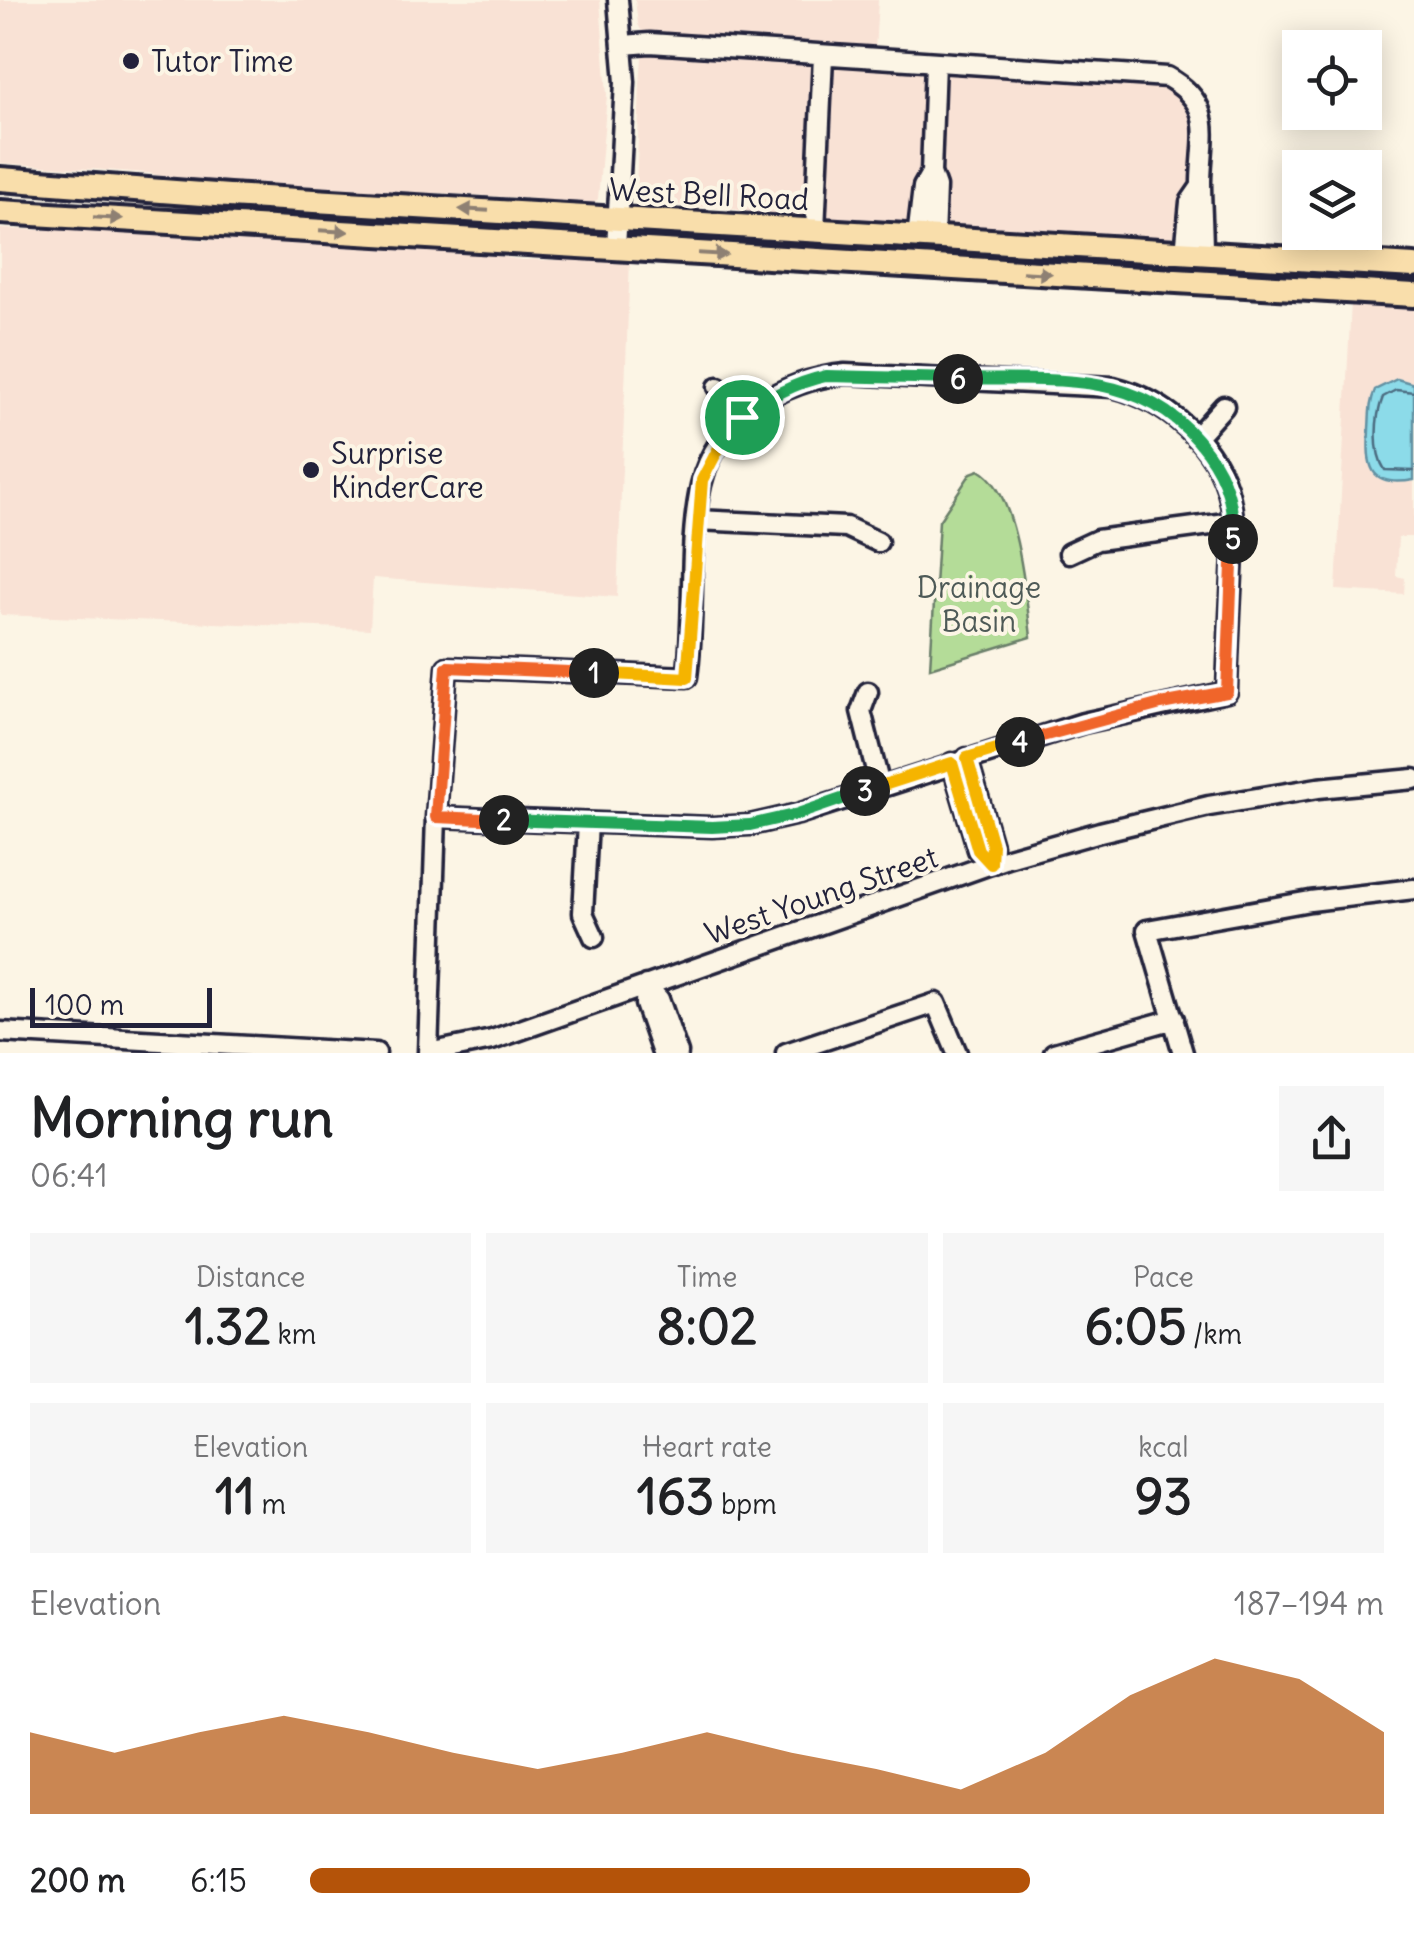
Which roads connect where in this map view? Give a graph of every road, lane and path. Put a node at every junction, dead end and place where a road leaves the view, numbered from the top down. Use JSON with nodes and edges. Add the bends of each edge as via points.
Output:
{"nodes":[{"id":1,"x":618,"y":0,"type":"edge"},
{"id":2,"x":623,"y":45,"type":"junction"},
{"id":3,"x":823,"y":56,"type":"junction"},
{"id":4,"x":935,"y":62,"type":"junction"},
{"id":5,"x":0,"y":179,"type":"edge"},
{"id":6,"x":229,"y":196,"type":"junction"},
{"id":7,"x":318,"y":202,"type":"junction"},
{"id":8,"x":0,"y":212,"type":"edge"},
{"id":9,"x":618,"y":219,"type":"junction"},
{"id":10,"x":156,"y":220,"type":"junction"},
{"id":11,"x":236,"y":226,"type":"junction"},
{"id":12,"x":815,"y":230,"type":"junction"},
{"id":13,"x":926,"y":238,"type":"junction"},
{"id":14,"x":616,"y":248,"type":"junction"},
{"id":15,"x":1194,"y":253,"type":"junction"},
{"id":16,"x":1414,"y":266,"type":"edge"},
{"id":17,"x":1414,"y":295,"type":"edge"},
{"id":18,"x":718,"y":387,"type":"dead end"},
{"id":19,"x":1224,"y":406,"type":"dead end"},
{"id":20,"x":742,"y":417,"type":"junction"},
{"id":21,"x":1196,"y":437,"type":"junction"},
{"id":22,"x":697,"y":520,"type":"junction"},
{"id":23,"x":1234,"y":522,"type":"junction"},
{"id":24,"x":878,"y":542,"type":"dead end"},
{"id":25,"x":1069,"y":553,"type":"dead end"},
{"id":26,"x":868,"y":692,"type":"dead end"},
{"id":27,"x":960,"y":761,"type":"junction"},
{"id":28,"x":1414,"y":779,"type":"edge"},
{"id":29,"x":880,"y":786,"type":"junction"},
{"id":30,"x":436,"y":817,"type":"junction"},
{"id":31,"x":588,"y":823,"type":"junction"},
{"id":32,"x":991,"y":864,"type":"junction"},
{"id":33,"x":1414,"y":889,"type":"edge"},
{"id":34,"x":594,"y":937,"type":"dead end"},
{"id":35,"x":646,"y":986,"type":"junction"},
{"id":36,"x":1174,"y":1019,"type":"junction"},
{"id":37,"x":0,"y":1032,"type":"edge"},
{"id":38,"x":155,"y":1049,"type":"edge"},
{"id":39,"x":376,"y":1053,"type":"edge"},
{"id":40,"x":428,"y":1053,"type":"edge"},
{"id":41,"x":662,"y":1053,"type":"edge"},
{"id":42,"x":678,"y":1053,"type":"edge"},
{"id":43,"x":786,"y":1053,"type":"edge"},
{"id":44,"x":957,"y":1053,"type":"edge"},
{"id":45,"x":1054,"y":1053,"type":"edge"},
{"id":46,"x":1182,"y":1053,"type":"edge"}],
"edges":[{"from":1,"to":2,"type":"street"},
{"from":2,"to":3,"type":"street"},
{"from":2,"to":9,"type":"street"},
{"from":3,"to":4,"type":"street"},
{"from":3,"to":12,"type":"street"},
{"from":4,"to":13,"type":"street","via":[[930,173],[936,187]]},
{"from":4,"to":15,"type":"street","via":[[1167,77],[1182,86],[1202,110],[1205,129]]},
{"from":5,"to":6,"type":"main road","name":"West Bell Road"},
{"from":6,"to":7,"type":"main road","name":"West Bell Road"},
{"from":6,"to":10,"type":"main road","via":[[220,210],[182,209]]},
{"from":9,"to":7,"type":"main road","name":"West Bell Road","one_way":true},
{"from":7,"to":11,"type":"main road","via":[[302,212],[250,214]]},
{"from":8,"to":10,"type":"main road","name":"West Bell Road","one_way":true},
{"from":9,"to":12,"type":"main road","name":"West Bell Road"},
{"from":9,"to":14,"type":"street"},
{"from":10,"to":11,"type":"main road","name":"West Bell Road"},
{"from":11,"to":14,"type":"main road","name":"West Bell Road","one_way":true},
{"from":12,"to":13,"type":"main road","name":"West Bell Road"},
{"from":13,"to":15,"type":"main road","name":"West Bell Road"},
{"from":14,"to":17,"type":"main road","name":"West Bell Road","one_way":true},
{"from":15,"to":16,"type":"main road","name":"West Bell Road"},
{"from":18,"to":20,"type":"street"},
{"from":19,"to":21,"type":"street"},
{"from":20,"to":21,"type":"street","via":[[770,397],[826,376],[1092,384],[1134,392]]},
{"from":20,"to":22,"type":"street","via":[[702,480]]},
{"from":21,"to":23,"type":"street","via":[[1226,482]]},
{"from":22,"to":24,"type":"street","via":[[846,527]]},
{"from":22,"to":30,"type":"street","via":[[687,678],[447,667]]},
{"from":23,"to":25,"type":"street","via":[[1097,540]]},
{"from":23,"to":27,"type":"street","via":[[1227,692],[1083,723]]},
{"from":26,"to":29,"type":"street","via":[[861,711]]},
{"from":27,"to":29,"type":"street"},
{"from":27,"to":32,"type":"street","via":[[992,845]]},
{"from":28,"to":32,"type":"street","name":"West Young Street","via":[[1209,806]]},
{"from":29,"to":31,"type":"street","via":[[750,825]]},
{"from":30,"to":31,"type":"street"},
{"from":30,"to":40,"type":"street"},
{"from":31,"to":34,"type":"street","via":[[584,913]]},
{"from":32,"to":35,"type":"street","name":"West Young Street"},
{"from":33,"to":36,"type":"street","via":[[1147,930]]},
{"from":35,"to":40,"type":"street","name":"West Young Street","via":[[480,1044]]},
{"from":35,"to":41,"type":"street","via":[[645,1004]]},
{"from":35,"to":42,"type":"street","via":[[659,999]]},
{"from":36,"to":45,"type":"street"},
{"from":36,"to":46,"type":"street"},
{"from":37,"to":38,"type":"street"},
{"from":38,"to":39,"type":"street"},
{"from":43,"to":44,"type":"street","via":[[936,1003]]}]}
